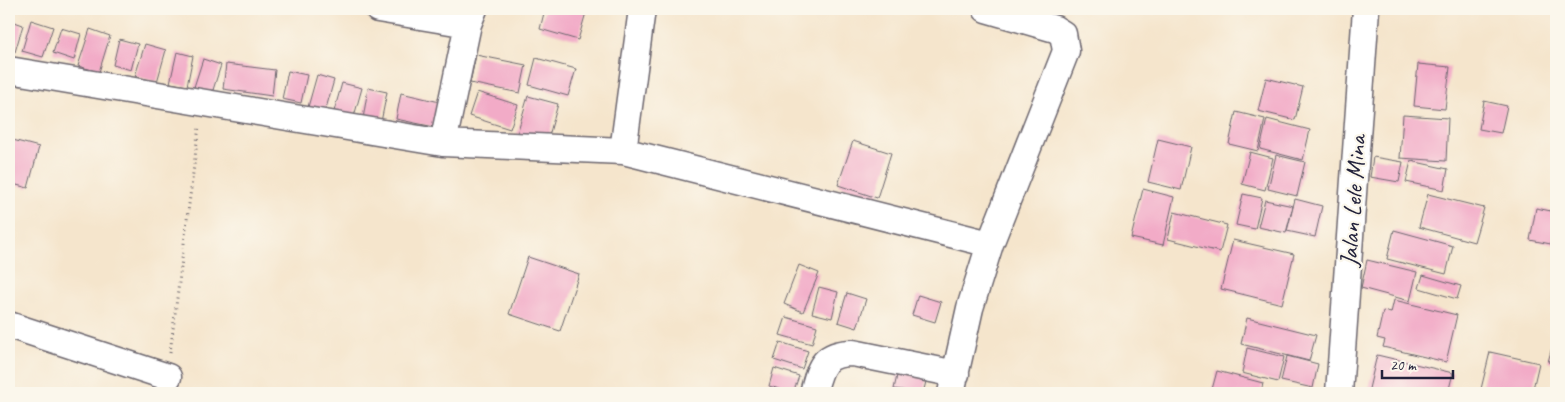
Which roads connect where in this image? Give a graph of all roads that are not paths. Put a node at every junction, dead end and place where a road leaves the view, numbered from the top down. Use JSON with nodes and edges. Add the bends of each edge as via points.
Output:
{"nodes":[{"id":1,"x":378,"y":9,"type":"edge"},
{"id":2,"x":642,"y":9,"type":"edge"},
{"id":3,"x":986,"y":9,"type":"edge"},
{"id":4,"x":1366,"y":9,"type":"edge"},
{"id":5,"x":471,"y":16,"type":"edge"},
{"id":6,"x":9,"y":70,"type":"edge"},
{"id":7,"x":444,"y":143,"type":"junction"},
{"id":8,"x":623,"y":151,"type":"junction"},
{"id":9,"x":990,"y":244,"type":"junction"},
{"id":10,"x":9,"y":326,"type":"edge"},
{"id":11,"x":168,"y":377,"type":"road end"},
{"id":12,"x":953,"y":384,"type":"edge"},
{"id":13,"x":813,"y":393,"type":"edge"},
{"id":14,"x":1339,"y":393,"type":"edge"}],
"edges":[{"from":1,"to":5,"type":"street"},
{"from":2,"to":8,"type":"street"},
{"from":3,"to":9,"type":"street","via":[[1054,29],[1063,34],[1066,51]]},
{"from":4,"to":14,"type":"street","name":"Jalan Lele Mina"},
{"from":5,"to":7,"type":"street"},
{"from":6,"to":7,"type":"street"},
{"from":7,"to":8,"type":"street"},
{"from":8,"to":9,"type":"street"},
{"from":9,"to":12,"type":"street","via":[[970,308]]},
{"from":10,"to":11,"type":"street"},
{"from":12,"to":13,"type":"street","via":[[853,353],[842,353],[825,361]]}]}
